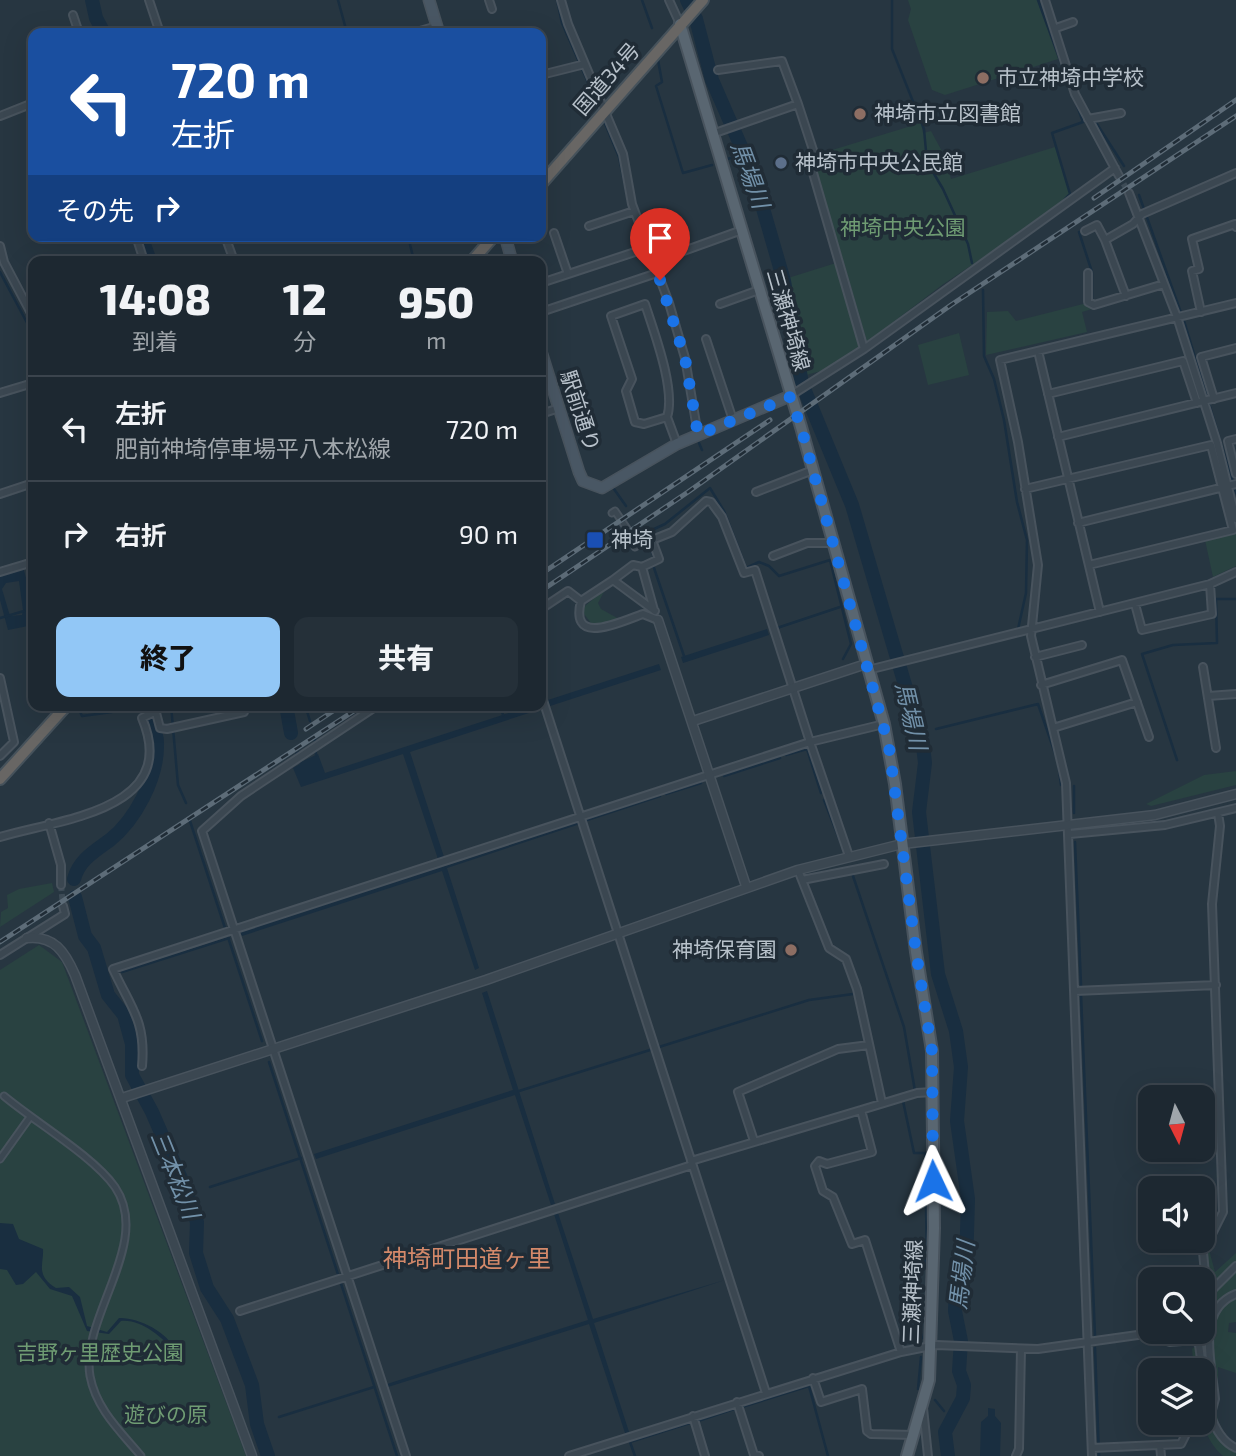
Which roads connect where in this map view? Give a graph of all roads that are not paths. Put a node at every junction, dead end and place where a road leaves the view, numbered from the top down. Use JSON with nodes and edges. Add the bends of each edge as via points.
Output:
{"nodes":[{"id":1,"x":149,"y":0,"type":"edge"},
{"id":2,"x":429,"y":0,"type":"edge"},
{"id":3,"x":489,"y":0,"type":"edge"},
{"id":4,"x":561,"y":0,"type":"edge"},
{"id":5,"x":669,"y":0,"type":"edge"},
{"id":6,"x":1045,"y":0,"type":"edge"},
{"id":7,"x":702,"y":1,"type":"edge"},
{"id":8,"x":492,"y":9,"type":"dead end"},
{"id":9,"x":73,"y":15,"type":"dead end"},
{"id":10,"x":683,"y":22,"type":"junction"},
{"id":11,"x":1073,"y":22,"type":"dead end"},
{"id":12,"x":77,"y":28,"type":"edge"},
{"id":13,"x":158,"y":28,"type":"edge"},
{"id":14,"x":437,"y":28,"type":"edge"},
{"id":15,"x":1056,"y":28,"type":"junction"},
{"id":16,"x":582,"y":65,"type":"junction"},
{"id":17,"x":718,"y":70,"type":"dead end"},
{"id":18,"x":546,"y":74,"type":"edge"},
{"id":19,"x":798,"y":104,"type":"junction"},
{"id":20,"x":28,"y":105,"type":"edge"},
{"id":21,"x":606,"y":110,"type":"junction"},
{"id":22,"x":1121,"y":113,"type":"dead end"},
{"id":23,"x":0,"y":116,"type":"edge"},
{"id":24,"x":1088,"y":118,"type":"junction"},
{"id":25,"x":715,"y":133,"type":"junction"},
{"id":26,"x":1115,"y":168,"type":"junction"},
{"id":27,"x":1234,"y":174,"type":"edge"},
{"id":28,"x":1119,"y":176,"type":"tunnel mouth"},
{"id":29,"x":546,"y":178,"type":"edge"},
{"id":30,"x":1236,"y":183,"type":"edge"},
{"id":31,"x":1129,"y":193,"type":"tunnel mouth"},
{"id":32,"x":631,"y":212,"type":"junction"},
{"id":33,"x":1142,"y":215,"type":"junction"},
{"id":34,"x":589,"y":226,"type":"dead end"},
{"id":35,"x":1236,"y":227,"type":"edge"},
{"id":36,"x":742,"y":230,"type":"junction"},
{"id":37,"x":1085,"y":231,"type":"dead end"},
{"id":38,"x":554,"y":233,"type":"dead end"},
{"id":39,"x":1105,"y":240,"type":"junction"},
{"id":40,"x":489,"y":242,"type":"edge"},
{"id":41,"x":0,"y":246,"type":"edge"},
{"id":42,"x":645,"y":248,"type":"junction"},
{"id":43,"x":476,"y":256,"type":"edge"},
{"id":44,"x":653,"y":262,"type":"junction"},
{"id":45,"x":654,"y":273,"type":"junction"},
{"id":46,"x":1088,"y":273,"type":"dead end"},
{"id":47,"x":568,"y":274,"type":"junction"},
{"id":48,"x":546,"y":281,"type":"edge"},
{"id":49,"x":1164,"y":285,"type":"junction"},
{"id":50,"x":759,"y":290,"type":"junction"},
{"id":51,"x":1126,"y":296,"type":"junction"},
{"id":52,"x":1236,"y":303,"type":"edge"},
{"id":53,"x":720,"y":304,"type":"dead end"},
{"id":54,"x":28,"y":308,"type":"edge"},
{"id":55,"x":546,"y":310,"type":"edge"},
{"id":56,"x":1201,"y":312,"type":"junction"},
{"id":57,"x":1180,"y":317,"type":"junction"},
{"id":58,"x":706,"y":339,"type":"dead end"},
{"id":59,"x":1236,"y":348,"type":"edge"},
{"id":60,"x":864,"y":349,"type":"junction"},
{"id":61,"x":1038,"y":351,"type":"junction"},
{"id":62,"x":546,"y":377,"type":"edge"},
{"id":63,"x":28,"y":385,"type":"edge"},
{"id":64,"x":0,"y":393,"type":"edge"},
{"id":65,"x":1236,"y":393,"type":"edge"},
{"id":66,"x":794,"y":394,"type":"junction"},
{"id":67,"x":1048,"y":394,"type":"junction"},
{"id":68,"x":1205,"y":401,"type":"junction"},
{"id":69,"x":559,"y":408,"type":"junction"},
{"id":70,"x":546,"y":412,"type":"edge"},
{"id":71,"x":667,"y":417,"type":"junction"},
{"id":72,"x":733,"y":419,"type":"junction"},
{"id":73,"x":698,"y":435,"type":"junction"},
{"id":74,"x":1058,"y":437,"type":"junction"},
{"id":75,"x":1236,"y":439,"type":"edge"},
{"id":76,"x":677,"y":444,"type":"junction"},
{"id":77,"x":813,"y":470,"type":"junction"},
{"id":78,"x":1236,"y":474,"type":"edge"},
{"id":79,"x":1068,"y":480,"type":"junction"},
{"id":80,"x":28,"y":485,"type":"edge"},
{"id":81,"x":1229,"y":486,"type":"edge"},
{"id":82,"x":1025,"y":489,"type":"junction"},
{"id":83,"x":756,"y":492,"type":"dead end"},
{"id":84,"x":0,"y":494,"type":"edge"},
{"id":85,"x":612,"y":513,"type":"dead end"},
{"id":86,"x":1236,"y":519,"type":"edge"},
{"id":87,"x":1079,"y":523,"type":"junction"},
{"id":88,"x":833,"y":543,"type":"junction"},
{"id":89,"x":635,"y":547,"type":"dead end"},
{"id":90,"x":773,"y":556,"type":"dead end"},
{"id":91,"x":28,"y":564,"type":"edge"},
{"id":92,"x":1089,"y":565,"type":"junction"},
{"id":93,"x":642,"y":567,"type":"junction"},
{"id":94,"x":0,"y":572,"type":"edge"},
{"id":95,"x":1236,"y":572,"type":"edge"},
{"id":96,"x":613,"y":580,"type":"junction"},
{"id":97,"x":1210,"y":584,"type":"junction"},
{"id":98,"x":581,"y":601,"type":"junction"},
{"id":99,"x":1135,"y":604,"type":"junction"},
{"id":100,"x":546,"y":606,"type":"edge"},
{"id":101,"x":654,"y":611,"type":"junction"},
{"id":102,"x":1100,"y":612,"type":"junction"},
{"id":103,"x":658,"y":620,"type":"junction"},
{"id":104,"x":1031,"y":629,"type":"junction"},
{"id":105,"x":1082,"y":645,"type":"dead end"},
{"id":106,"x":1035,"y":657,"type":"junction"},
{"id":107,"x":867,"y":667,"type":"junction"},
{"id":108,"x":1203,"y":667,"type":"dead end"},
{"id":109,"x":0,"y":678,"type":"edge"},
{"id":110,"x":1041,"y":685,"type":"junction"},
{"id":111,"x":793,"y":688,"type":"junction"},
{"id":112,"x":1236,"y":694,"type":"edge"},
{"id":113,"x":1208,"y":696,"type":"junction"},
{"id":114,"x":1137,"y":702,"type":"junction"},
{"id":115,"x":546,"y":709,"type":"edge"},
{"id":116,"x":62,"y":711,"type":"edge"},
{"id":117,"x":150,"y":711,"type":"edge"},
{"id":118,"x":155,"y":711,"type":"edge"},
{"id":119,"x":369,"y":711,"type":"edge"},
{"id":120,"x":244,"y":712,"type":"dead end"},
{"id":121,"x":692,"y":721,"type":"junction"},
{"id":122,"x":884,"y":724,"type":"junction"},
{"id":123,"x":1053,"y":728,"type":"junction"},
{"id":124,"x":1149,"y":737,"type":"dead end"},
{"id":125,"x":810,"y":742,"type":"junction"},
{"id":126,"x":1216,"y":748,"type":"dead end"},
{"id":127,"x":0,"y":756,"type":"edge"},
{"id":128,"x":710,"y":775,"type":"junction"},
{"id":129,"x":0,"y":779,"type":"edge"},
{"id":130,"x":1236,"y":794,"type":"edge"},
{"id":131,"x":1236,"y":808,"type":"edge"},
{"id":132,"x":1217,"y":813,"type":"junction"},
{"id":133,"x":582,"y":817,"type":"junction"},
{"id":134,"x":49,"y":823,"type":"junction"},
{"id":135,"x":1069,"y":829,"type":"junction"},
{"id":136,"x":0,"y":836,"type":"edge"},
{"id":137,"x":908,"y":843,"type":"junction"},
{"id":138,"x":849,"y":856,"type":"junction"},
{"id":139,"x":884,"y":864,"type":"dead end"},
{"id":140,"x":798,"y":870,"type":"junction"},
{"id":141,"x":802,"y":880,"type":"junction"},
{"id":142,"x":61,"y":885,"type":"tunnel mouth"},
{"id":143,"x":746,"y":886,"type":"junction"},
{"id":144,"x":63,"y":906,"type":"dead end"},
{"id":145,"x":230,"y":932,"type":"junction"},
{"id":146,"x":619,"y":933,"type":"junction"},
{"id":147,"x":27,"y":938,"type":"junction"},
{"id":148,"x":0,"y":955,"type":"edge"},
{"id":149,"x":1216,"y":985,"type":"junction"},
{"id":150,"x":1075,"y":991,"type":"junction"},
{"id":151,"x":869,"y":1045,"type":"junction"},
{"id":152,"x":274,"y":1049,"type":"junction"},
{"id":153,"x":142,"y":1066,"type":"dead end"},
{"id":154,"x":932,"y":1092,"type":"junction"},
{"id":155,"x":4,"y":1096,"type":"dead end"},
{"id":156,"x":126,"y":1097,"type":"junction"},
{"id":157,"x":882,"y":1103,"type":"junction"},
{"id":158,"x":861,"y":1110,"type":"junction"},
{"id":159,"x":30,"y":1117,"type":"junction"},
{"id":160,"x":754,"y":1141,"type":"junction"},
{"id":161,"x":0,"y":1159,"type":"edge"},
{"id":162,"x":691,"y":1163,"type":"junction"},
{"id":163,"x":1236,"y":1266,"type":"edge"},
{"id":164,"x":1204,"y":1267,"type":"edge"},
{"id":165,"x":342,"y":1277,"type":"junction"},
{"id":166,"x":1215,"y":1287,"type":"edge"},
{"id":167,"x":1236,"y":1294,"type":"edge"},
{"id":168,"x":240,"y":1311,"type":"dead end"},
{"id":169,"x":1138,"y":1337,"type":"edge"},
{"id":170,"x":1088,"y":1343,"type":"junction"},
{"id":171,"x":930,"y":1347,"type":"junction"},
{"id":172,"x":1021,"y":1349,"type":"junction"},
{"id":173,"x":901,"y":1352,"type":"junction"},
{"id":174,"x":1212,"y":1358,"type":"edge"},
{"id":175,"x":813,"y":1378,"type":"junction"},
{"id":176,"x":766,"y":1393,"type":"junction"},
{"id":177,"x":737,"y":1402,"type":"junction"},
{"id":178,"x":923,"y":1408,"type":"junction"},
{"id":179,"x":693,"y":1416,"type":"junction"},
{"id":180,"x":1215,"y":1425,"type":"edge"},
{"id":181,"x":914,"y":1435,"type":"junction"},
{"id":182,"x":1186,"y":1435,"type":"edge"},
{"id":183,"x":1160,"y":1445,"type":"junction"},
{"id":184,"x":595,"y":1448,"type":"junction"},
{"id":185,"x":1092,"y":1448,"type":"junction"},
{"id":186,"x":1236,"y":1448,"type":"edge"},
{"id":187,"x":141,"y":1456,"type":"edge"},
{"id":188,"x":252,"y":1456,"type":"edge"},
{"id":189,"x":406,"y":1456,"type":"edge"},
{"id":190,"x":569,"y":1456,"type":"edge"},
{"id":191,"x":598,"y":1456,"type":"edge"},
{"id":192,"x":705,"y":1456,"type":"edge"},
{"id":193,"x":759,"y":1456,"type":"edge"},
{"id":194,"x":907,"y":1456,"type":"edge"},
{"id":195,"x":928,"y":1456,"type":"edge"},
{"id":196,"x":1016,"y":1456,"type":"edge"},
{"id":197,"x":1093,"y":1456,"type":"edge"},
{"id":198,"x":1161,"y":1456,"type":"edge"}],
"edges":[{"from":1,"to":13,"type":"street"},
{"from":2,"to":14,"type":"main road"},
{"from":3,"to":8,"type":"street"},
{"from":4,"to":16,"type":"street"},
{"from":5,"to":10,"type":"street"},
{"from":6,"to":15,"type":"street"},
{"from":7,"to":10,"type":"highway","name":"国道34号"},
{"from":9,"to":12,"type":"street"},
{"from":10,"to":21,"type":"highway","name":"国道34号"},
{"from":10,"to":25,"type":"main road","name":"三瀬神埼線"},
{"from":11,"to":15,"type":"street"},
{"from":15,"to":24,"type":"street","via":[[1075,94]]},
{"from":16,"to":18,"type":"street"},
{"from":16,"to":21,"type":"street"},
{"from":17,"to":19,"type":"street","via":[[782,61]]},
{"from":19,"to":25,"type":"street"},
{"from":19,"to":60,"type":"street","via":[[813,150],[811,166]]},
{"from":20,"to":23,"type":"street"},
{"from":21,"to":29,"type":"highway","name":"国道34号"},
{"from":21,"to":32,"type":"street","via":[[623,154]]},
{"from":22,"to":24,"type":"street"},
{"from":24,"to":26,"type":"street"},
{"from":25,"to":36,"type":"main road","name":"三瀬神埼線"},
{"from":26,"to":28,"type":"street"},
{"from":26,"to":60,"type":"street"},
{"from":27,"to":30,"type":"street"},
{"from":27,"to":33,"type":"street"},
{"from":31,"to":33,"type":"street"},
{"from":32,"to":34,"type":"street"},
{"from":32,"to":42,"type":"street"},
{"from":33,"to":39,"type":"street"},
{"from":33,"to":49,"type":"street"},
{"from":35,"to":56,"type":"street","via":[[1192,239],[1199,269],[1192,271]]},
{"from":36,"to":44,"type":"street"},
{"from":36,"to":50,"type":"main road","name":"三瀬神埼線"},
{"from":37,"to":39,"type":"street","via":[[1097,225]]},
{"from":38,"to":47,"type":"street"},
{"from":39,"to":51,"type":"street"},
{"from":40,"to":43,"type":"highway"},
{"from":41,"to":54,"type":"street"},
{"from":42,"to":44,"type":"street"},
{"from":42,"to":47,"type":"street"},
{"from":44,"to":45,"type":"street"},
{"from":45,"to":55,"type":"street"},
{"from":45,"to":73,"type":"street","via":[[685,358]]},
{"from":46,"to":51,"type":"street","via":[[1088,302],[1094,305]]},
{"from":47,"to":48,"type":"street"},
{"from":49,"to":51,"type":"street"},
{"from":49,"to":57,"type":"street"},
{"from":50,"to":53,"type":"street"},
{"from":50,"to":66,"type":"main road","name":"三瀬神埼線"},
{"from":52,"to":56,"type":"street"},
{"from":56,"to":57,"type":"street"},
{"from":57,"to":61,"type":"street"},
{"from":57,"to":68,"type":"street"},
{"from":58,"to":72,"type":"street"},
{"from":59,"to":68,"type":"street","via":[[1201,357]]},
{"from":60,"to":66,"type":"street"},
{"from":61,"to":67,"type":"street"},
{"from":61,"to":82,"type":"street","via":[[1000,360]]},
{"from":62,"to":69,"type":"main road","name":"駅前通り"},
{"from":63,"to":64,"type":"street"},
{"from":65,"to":68,"type":"street"},
{"from":66,"to":72,"type":"main road"},
{"from":66,"to":77,"type":"main road","name":"三瀬神埼線"},
{"from":67,"to":68,"type":"street","via":[[1183,361]]},
{"from":67,"to":74,"type":"street"},
{"from":68,"to":74,"type":"street"},
{"from":68,"to":81,"type":"street"},
{"from":69,"to":70,"type":"street"},
{"from":69,"to":76,"type":"main road","name":"駅前通り","via":[[583,481],[602,488]]},
{"from":71,"to":71,"type":"street","via":[[635,422],[626,391],[632,379],[611,316],[645,304],[668,394]]},
{"from":71,"to":76,"type":"street"},
{"from":72,"to":73,"type":"main road"},
{"from":73,"to":76,"type":"main road"},
{"from":74,"to":79,"type":"street"},
{"from":75,"to":78,"type":"street","via":[[1228,441]]},
{"from":77,"to":83,"type":"street"},
{"from":77,"to":88,"type":"main road","name":"三瀬神埼線"},
{"from":79,"to":81,"type":"street","via":[[1211,445]]},
{"from":79,"to":82,"type":"street"},
{"from":79,"to":87,"type":"street"},
{"from":80,"to":84,"type":"street"},
{"from":81,"to":86,"type":"street"},
{"from":81,"to":87,"type":"street"},
{"from":81,"to":92,"type":"street","via":[[1233,530]]},
{"from":82,"to":104,"type":"street","via":[[1038,565]]},
{"from":85,"to":89,"type":"street","via":[[615,511],[638,545]]},
{"from":87,"to":92,"type":"street"},
{"from":88,"to":90,"type":"street","via":[[807,543]]},
{"from":88,"to":107,"type":"main road","name":"三瀬神埼線"},
{"from":91,"to":94,"type":"street"},
{"from":92,"to":102,"type":"street"},
{"from":93,"to":96,"type":"street","via":[[633,565]]},
{"from":93,"to":101,"type":"street"},
{"from":93,"to":111,"type":"street","via":[[659,559],[652,540],[672,532],[706,501],[711,502],[722,517],[744,573],[755,570]]},
{"from":95,"to":97,"type":"street"},
{"from":96,"to":98,"type":"street"},
{"from":96,"to":101,"type":"street"},
{"from":97,"to":99,"type":"street"},
{"from":97,"to":99,"type":"street","via":[[1212,614],[1142,630]]},
{"from":98,"to":100,"type":"street","via":[[568,591]]},
{"from":98,"to":103,"type":"street","via":[[579,611],[588,628],[599,629],[643,614]]},
{"from":99,"to":102,"type":"street"},
{"from":101,"to":103,"type":"street"},
{"from":102,"to":104,"type":"street"},
{"from":103,"to":121,"type":"street"},
{"from":104,"to":106,"type":"street"},
{"from":104,"to":107,"type":"street"},
{"from":105,"to":106,"type":"street"},
{"from":106,"to":110,"type":"street"},
{"from":107,"to":111,"type":"street"},
{"from":107,"to":122,"type":"main road","name":"三瀬神埼線"},
{"from":108,"to":113,"type":"street"},
{"from":109,"to":127,"type":"street","via":[[14,743]]},
{"from":110,"to":114,"type":"street","via":[[1122,660]]},
{"from":110,"to":123,"type":"street"},
{"from":111,"to":121,"type":"street"},
{"from":111,"to":125,"type":"street"},
{"from":112,"to":113,"type":"street"},
{"from":113,"to":126,"type":"street"},
{"from":114,"to":123,"type":"street"},
{"from":114,"to":124,"type":"street"},
{"from":115,"to":133,"type":"street"},
{"from":116,"to":129,"type":"highway"},
{"from":117,"to":134,"type":"street","via":[[142,718],[151,757],[139,784],[113,807]]},
{"from":118,"to":120,"type":"street","via":[[160,728]]},
{"from":119,"to":145,"type":"street","via":[[241,796],[202,831]]},
{"from":121,"to":128,"type":"street"},
{"from":122,"to":125,"type":"street"},
{"from":122,"to":137,"type":"main road","name":"三瀬神埼線"},
{"from":123,"to":135,"type":"street","via":[[1063,761]]},
{"from":125,"to":128,"type":"street"},
{"from":125,"to":138,"type":"street"},
{"from":128,"to":133,"type":"street"},
{"from":128,"to":143,"type":"street"},
{"from":130,"to":135,"type":"street","via":[[1155,815]]},
{"from":131,"to":132,"type":"street"},
{"from":132,"to":135,"type":"street","via":[[1165,825]]},
{"from":132,"to":149,"type":"street","via":[[1220,826],[1212,904]]},
{"from":133,"to":145,"type":"street"},
{"from":133,"to":146,"type":"street"},
{"from":134,"to":136,"type":"street"},
{"from":134,"to":142,"type":"street","via":[[61,865]]},
{"from":135,"to":137,"type":"street"},
{"from":135,"to":150,"type":"street"},
{"from":137,"to":138,"type":"street"},
{"from":137,"to":154,"type":"main road","name":"三瀬神埼線","via":[[932,1051]]},
{"from":138,"to":140,"type":"street"},
{"from":139,"to":141,"type":"street"},
{"from":140,"to":141,"type":"street"},
{"from":140,"to":143,"type":"street"},
{"from":141,"to":151,"type":"street","via":[[829,948],[846,959]]},
{"from":143,"to":146,"type":"street"},
{"from":144,"to":147,"type":"street","via":[[65,914]]},
{"from":145,"to":152,"type":"street"},
{"from":145,"to":153,"type":"street","via":[[113,970],[145,1039]]},
{"from":146,"to":152,"type":"street"},
{"from":146,"to":162,"type":"street"},
{"from":147,"to":148,"type":"street"},
{"from":147,"to":156,"type":"street","via":[[40,936],[65,952]]},
{"from":149,"to":150,"type":"street"},
{"from":149,"to":164,"type":"street","via":[[1223,1212],[1203,1252]]},
{"from":150,"to":170,"type":"street"},
{"from":151,"to":157,"type":"street"},
{"from":151,"to":160,"type":"street","via":[[838,1049],[738,1091]]},
{"from":152,"to":156,"type":"street"},
{"from":152,"to":165,"type":"street"},
{"from":154,"to":157,"type":"street"},
{"from":154,"to":171,"type":"main road","name":"三瀬神埼線"},
{"from":155,"to":159,"type":"street"},
{"from":156,"to":188,"type":"street"},
{"from":157,"to":158,"type":"street"},
{"from":158,"to":160,"type":"street"},
{"from":158,"to":173,"type":"street","via":[[872,1152],[827,1164],[819,1161],[815,1166],[852,1244],[865,1240]]},
{"from":159,"to":161,"type":"street"},
{"from":159,"to":187,"type":"street","via":[[91,1163],[114,1185],[123,1203],[126,1234],[97,1327],[90,1376],[109,1419]]},
{"from":160,"to":162,"type":"street"},
{"from":162,"to":165,"type":"street"},
{"from":162,"to":176,"type":"street"},
{"from":163,"to":166,"type":"street"},
{"from":165,"to":168,"type":"street"},
{"from":165,"to":189,"type":"street"},
{"from":167,"to":174,"type":"street","via":[[1214,1310],[1209,1324]]},
{"from":169,"to":170,"type":"street"},
{"from":170,"to":172,"type":"street"},
{"from":170,"to":185,"type":"street"},
{"from":171,"to":172,"type":"street"},
{"from":171,"to":173,"type":"street"},
{"from":171,"to":178,"type":"main road","name":"三瀬神埼線"},
{"from":172,"to":196,"type":"street"},
{"from":173,"to":175,"type":"street"},
{"from":175,"to":176,"type":"street"},
{"from":175,"to":181,"type":"street","via":[[821,1402],[862,1389],[871,1434]]},
{"from":176,"to":177,"type":"street"},
{"from":177,"to":179,"type":"street"},
{"from":177,"to":193,"type":"street","via":[[754,1455]]},
{"from":178,"to":181,"type":"main road","name":"三瀬神埼線"},
{"from":178,"to":195,"type":"street"},
{"from":179,"to":184,"type":"street"},
{"from":179,"to":192,"type":"street"},
{"from":180,"to":186,"type":"street","via":[[1226,1444]]},
{"from":181,"to":194,"type":"main road","name":"三瀬神埼線"},
{"from":182,"to":183,"type":"street","via":[[1181,1444]]},
{"from":183,"to":185,"type":"street"},
{"from":183,"to":198,"type":"street"},
{"from":184,"to":190,"type":"street"},
{"from":184,"to":191,"type":"street"},
{"from":185,"to":197,"type":"street"}]}
